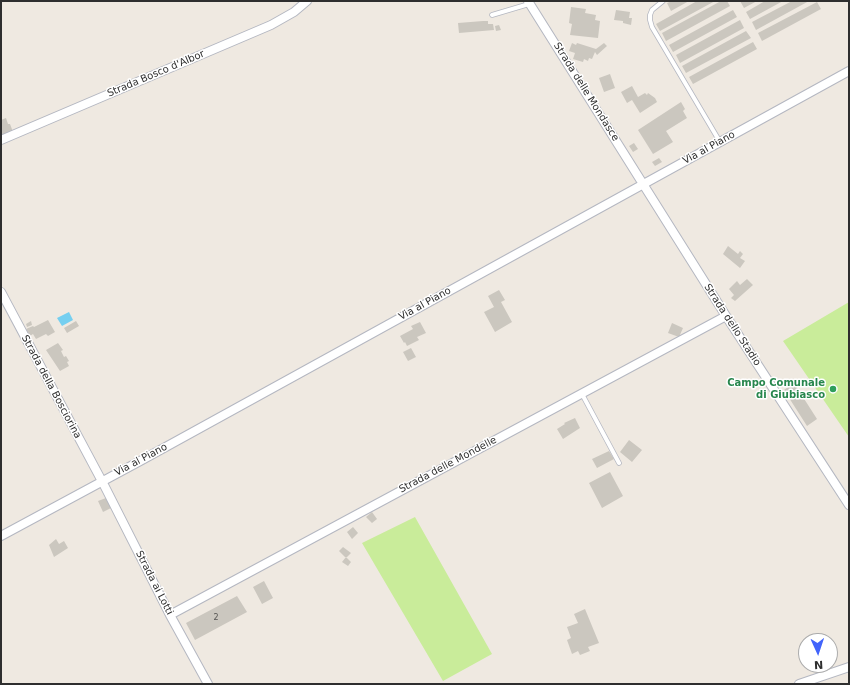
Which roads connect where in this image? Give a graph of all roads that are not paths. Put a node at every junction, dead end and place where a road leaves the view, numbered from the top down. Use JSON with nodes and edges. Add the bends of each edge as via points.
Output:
{"nodes":[{"id":1,"x":308,"y":1,"type":"edge"},
{"id":2,"x":663,"y":1,"type":"edge"},
{"id":3,"x":529,"y":2,"type":"edge"},
{"id":4,"x":492,"y":15,"type":"dead end"},
{"id":5,"x":849,"y":71,"type":"edge"},
{"id":6,"x":1,"y":140,"type":"edge"},
{"id":7,"x":720,"y":142,"type":"junction"},
{"id":8,"x":644,"y":184,"type":"junction"},
{"id":9,"x":1,"y":292,"type":"edge"},
{"id":10,"x":726,"y":316,"type":"junction"},
{"id":11,"x":581,"y":393,"type":"junction"},
{"id":12,"x":619,"y":463,"type":"dead end"},
{"id":13,"x":102,"y":481,"type":"junction"},
{"id":14,"x":849,"y":506,"type":"edge"},
{"id":15,"x":1,"y":536,"type":"edge"},
{"id":16,"x":170,"y":615,"type":"junction"},
{"id":17,"x":849,"y":667,"type":"edge"},
{"id":18,"x":208,"y":684,"type":"edge"},
{"id":19,"x":799,"y":684,"type":"edge"}],
"edges":[{"from":1,"to":6,"type":"street","name":"Strada Bosco d'Albor","via":[[271,25]]},
{"from":2,"to":7,"type":"lane","via":[[650,14],[652,27]]},
{"from":3,"to":4,"type":"lane"},
{"from":3,"to":8,"type":"street","name":"Strada delle Mondasce"},
{"from":5,"to":7,"type":"street","name":"Via al Piano"},
{"from":7,"to":8,"type":"street","name":"Via al Piano"},
{"from":8,"to":10,"type":"street","name":"Strada dello Stadio"},
{"from":8,"to":13,"type":"street","name":"Via al Piano"},
{"from":9,"to":13,"type":"street","name":"Strada della Bosciorina"},
{"from":10,"to":11,"type":"street","name":"Strada delle Mondelle"},
{"from":10,"to":14,"type":"street","name":"Strada dello Stadio"},
{"from":11,"to":12,"type":"lane"},
{"from":11,"to":16,"type":"street","name":"Strada delle Mondelle"},
{"from":13,"to":15,"type":"street","name":"Via al Piano"},
{"from":13,"to":16,"type":"street","name":"Strada ai Lotti"},
{"from":16,"to":18,"type":"street","name":"Strada ai Lotti"},
{"from":17,"to":19,"type":"street"}]}
